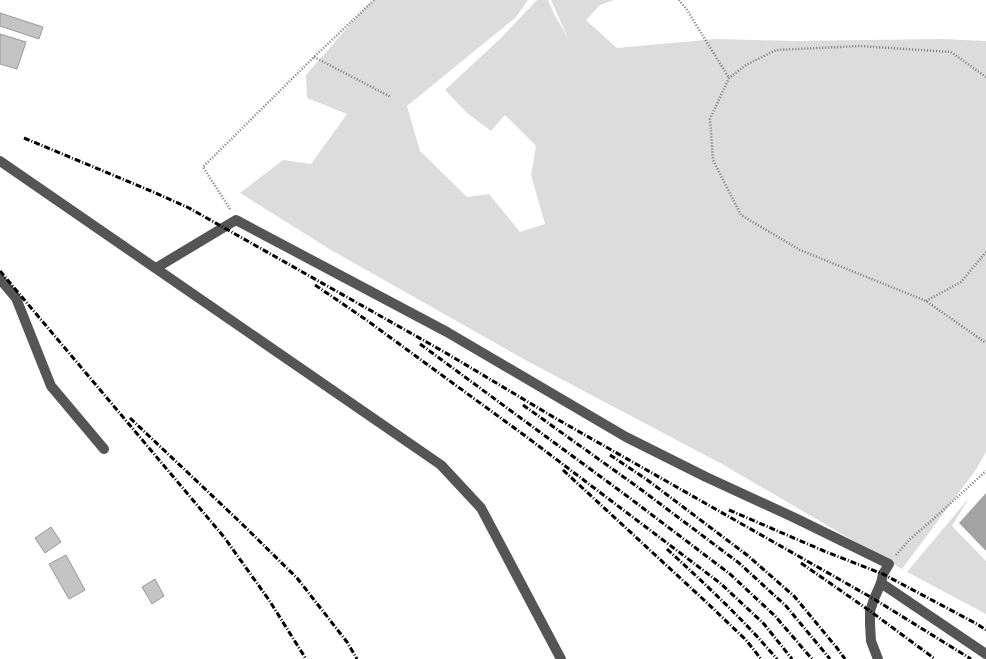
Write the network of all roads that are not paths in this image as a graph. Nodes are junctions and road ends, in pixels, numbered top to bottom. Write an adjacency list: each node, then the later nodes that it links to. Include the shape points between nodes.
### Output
1 (0, 161): 2 (street)
2 (156, 268): 5 (street, via 236,220 447,332 626,437 889,564); 7 (street, via 440,465 481,508)
3 (0, 279): 4 (street, via 16,298 51,386)
4 (104, 449)
5 (882, 583): 6 (street); 8 (street, via 870,611 871,641)
6 (986, 654)
7 (560, 659)
8 (878, 659)

